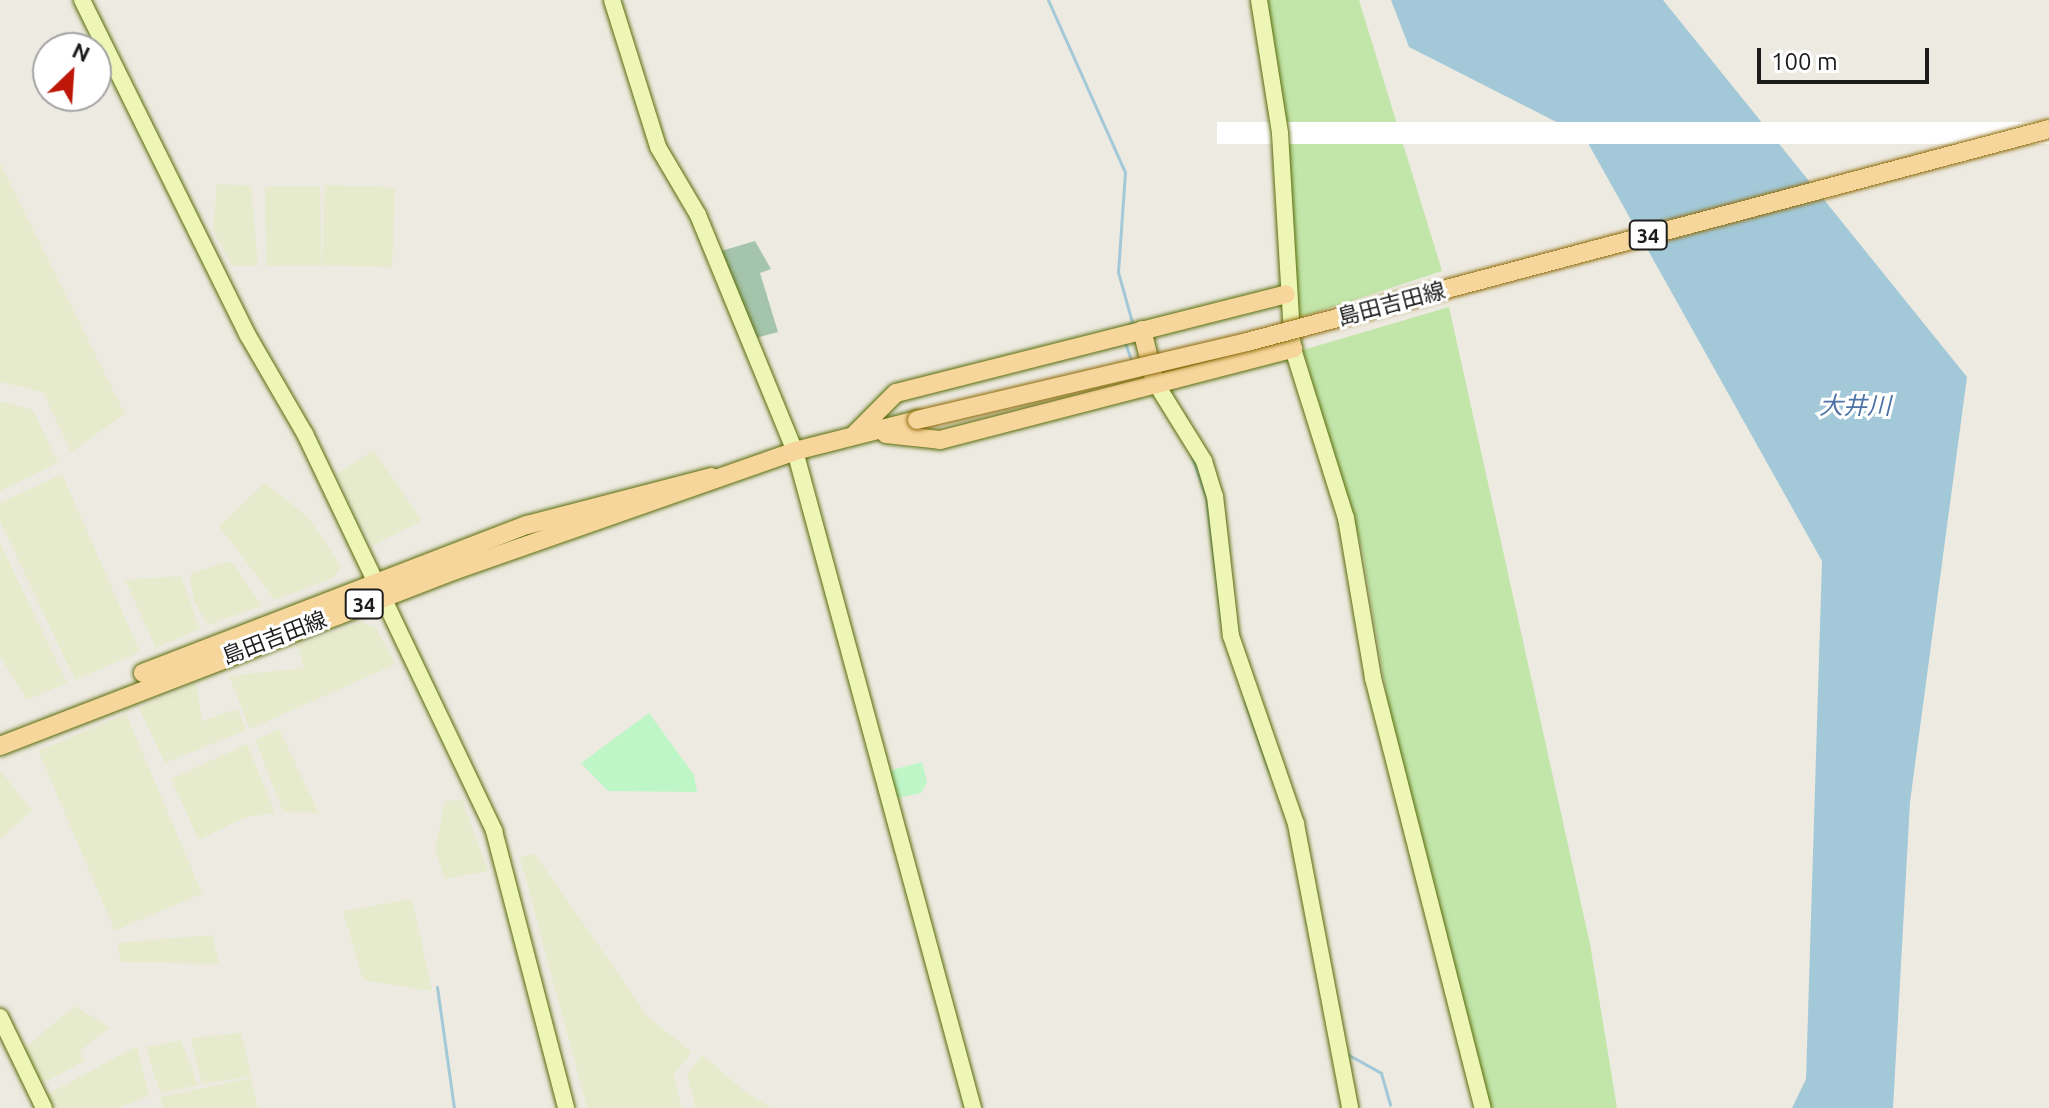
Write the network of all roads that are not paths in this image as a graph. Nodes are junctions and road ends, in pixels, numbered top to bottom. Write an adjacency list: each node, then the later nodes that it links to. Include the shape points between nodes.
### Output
1 (82, 0): 11 (street)
2 (612, 0): 10 (street, via 658,147 698,215)
3 (1259, 0): 5 (street, via 1280,133)
4 (2049, 129): 9 (main road, 島田吉田線 / 34, bridge, via 1247,342)
5 (1286, 294): 6 (main road); 7 (street)
6 (1129, 333): 8 (main road); 9 (main road, via 896,393)
7 (1293, 349): 8 (main road); 19 (street, via 1346,518 1382,717)
8 (1145, 384): 9 (main road, via 940,440); 18 (street, via 1204,461 1215,496 1231,636 1296,824)
9 (855, 434): 10 (main road, 島田吉田線 / 34)
10 (795, 451): 11 (main road, 島田吉田線 / 34, via 732,474 679,481 527,525); 17 (street)
11 (378, 589): 12 (main road, 島田吉田線 / 34); 13 (main road, 島田吉田線 / 34); 16 (street, via 511,875)
12 (0, 733)
13 (0, 746)
14 (0, 1017): 15 (street)
15 (44, 1108)
16 (566, 1108)
17 (973, 1108)
18 (1350, 1108)
19 (1483, 1108)

